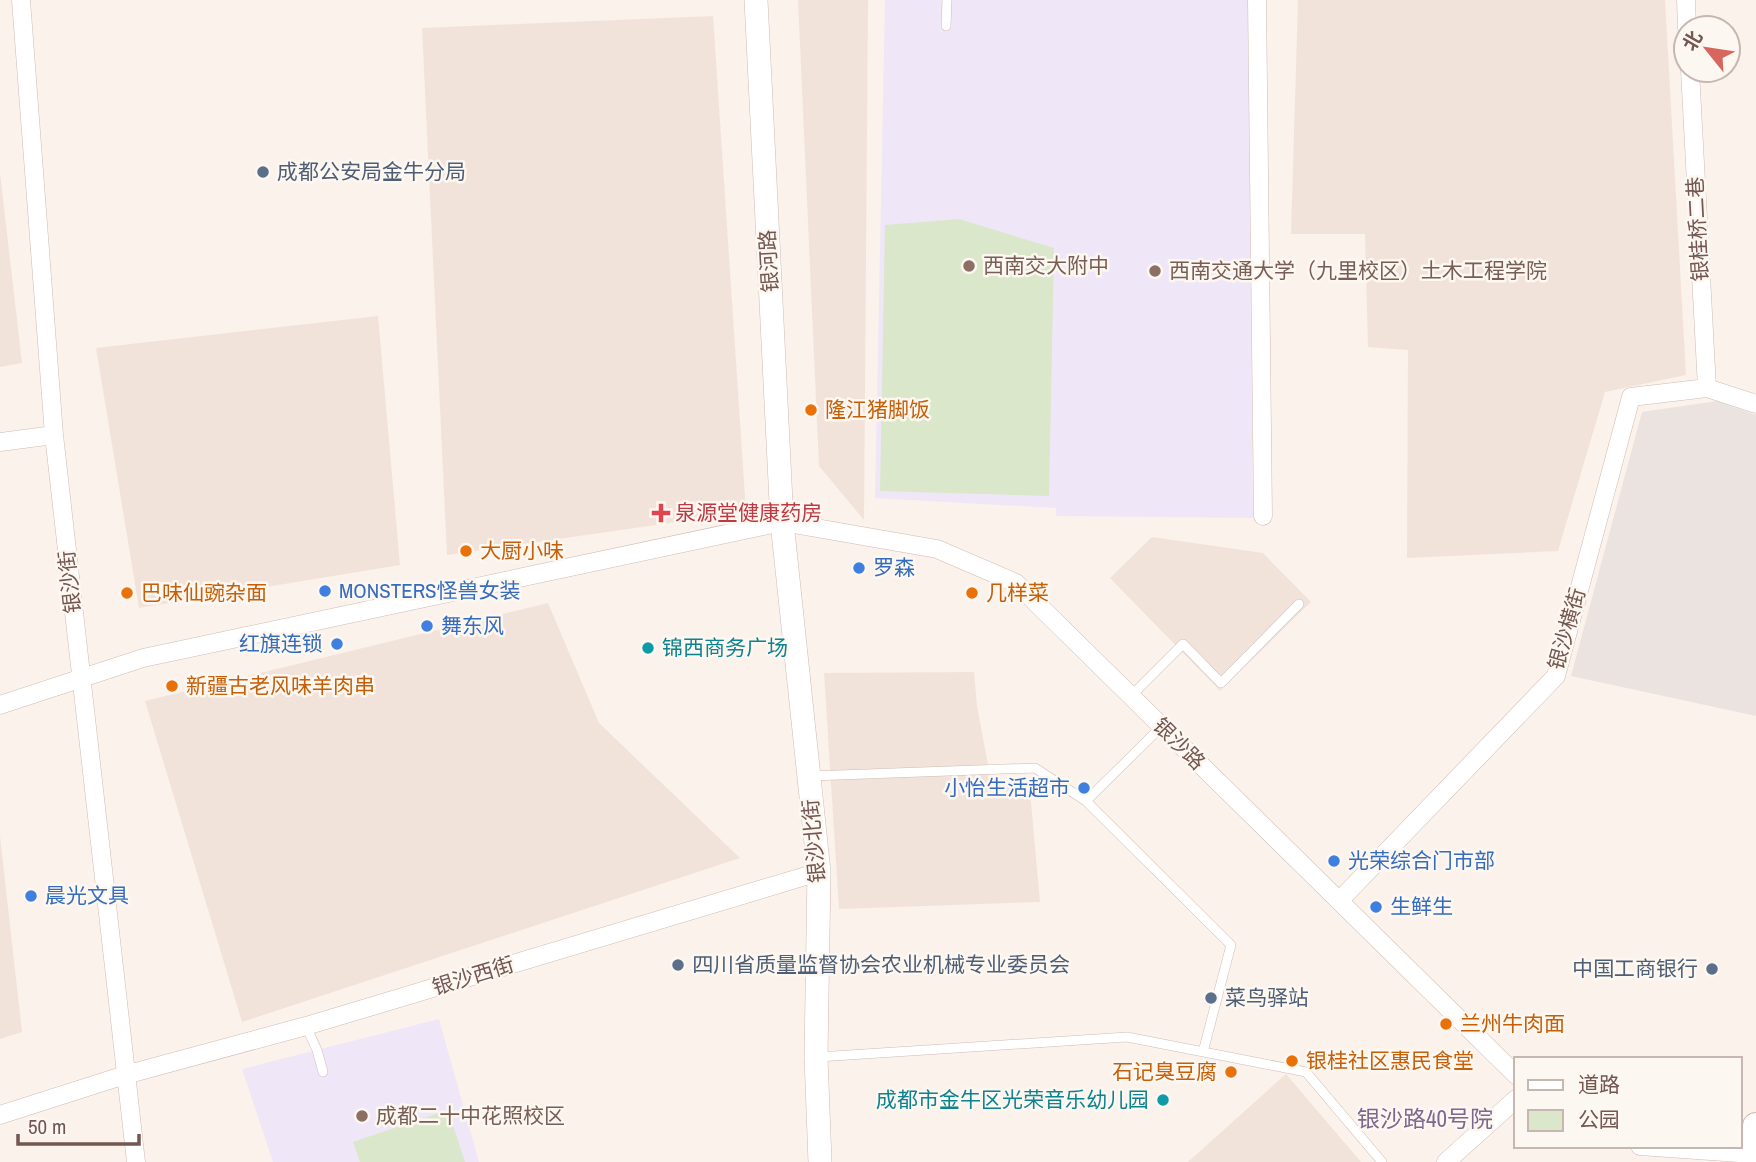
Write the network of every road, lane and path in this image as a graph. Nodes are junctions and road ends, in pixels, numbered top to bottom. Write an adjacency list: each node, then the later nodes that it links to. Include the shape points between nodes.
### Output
1 (21, 0): 9 (street, 银沙街)
2 (756, 0): 12 (street, 银河路)
3 (947, 0): 5 (lane)
4 (1257, 0): 11 (street)
5 (946, 26)
6 (1690, 84): 7 (street, 银桂桥二巷)
7 (1707, 388): 8 (street); 21 (street, 银沙横街, via 1631,397 1556,676)
8 (1756, 404)
9 (54, 435): 10 (street); 14 (street, 银沙街)
10 (0, 442)
11 (1263, 516)
12 (782, 522): 14 (street, via 143,658); 15 (street, 银沙路, via 937,549 1016,583); 18 (street, 银沙北街)
13 (1299, 604): 15 (lane, via 1221,683 1183,644)
14 (80, 677): 16 (street); 27 (street, 银沙街)
15 (1131, 696): 17 (street, 银沙路)
16 (0, 705)
17 (1161, 727): 19 (lane); 21 (street, 银沙路)
18 (809, 776): 19 (lane, via 1035,768); 20 (street, 银沙北街)
19 (1086, 801): 23 (lane, via 1231,945)
20 (819, 872): 22 (street, 银沙西街); 24 (street, 银沙北街)
21 (1339, 901): 26 (street, 银沙路)
22 (306, 1027): 25 (lane); 27 (street, 银沙西街)
23 (1203, 1052): 24 (lane, via 1127,1037); 35 (lane, via 1306,1072)
24 (816, 1057): 34 (street, 银沙北街)
25 (323, 1072)
26 (1514, 1073)
27 (125, 1075): 29 (street, 银沙西街); 33 (street, 银沙街)
28 (1514, 1102): 36 (street)
29 (0, 1115)
30 (1756, 1126): 32 (main road)
31 (1659, 1148): 32 (street)
32 (1753, 1158)
33 (136, 1162)
34 (820, 1162)
35 (1382, 1162)
36 (1446, 1162)

